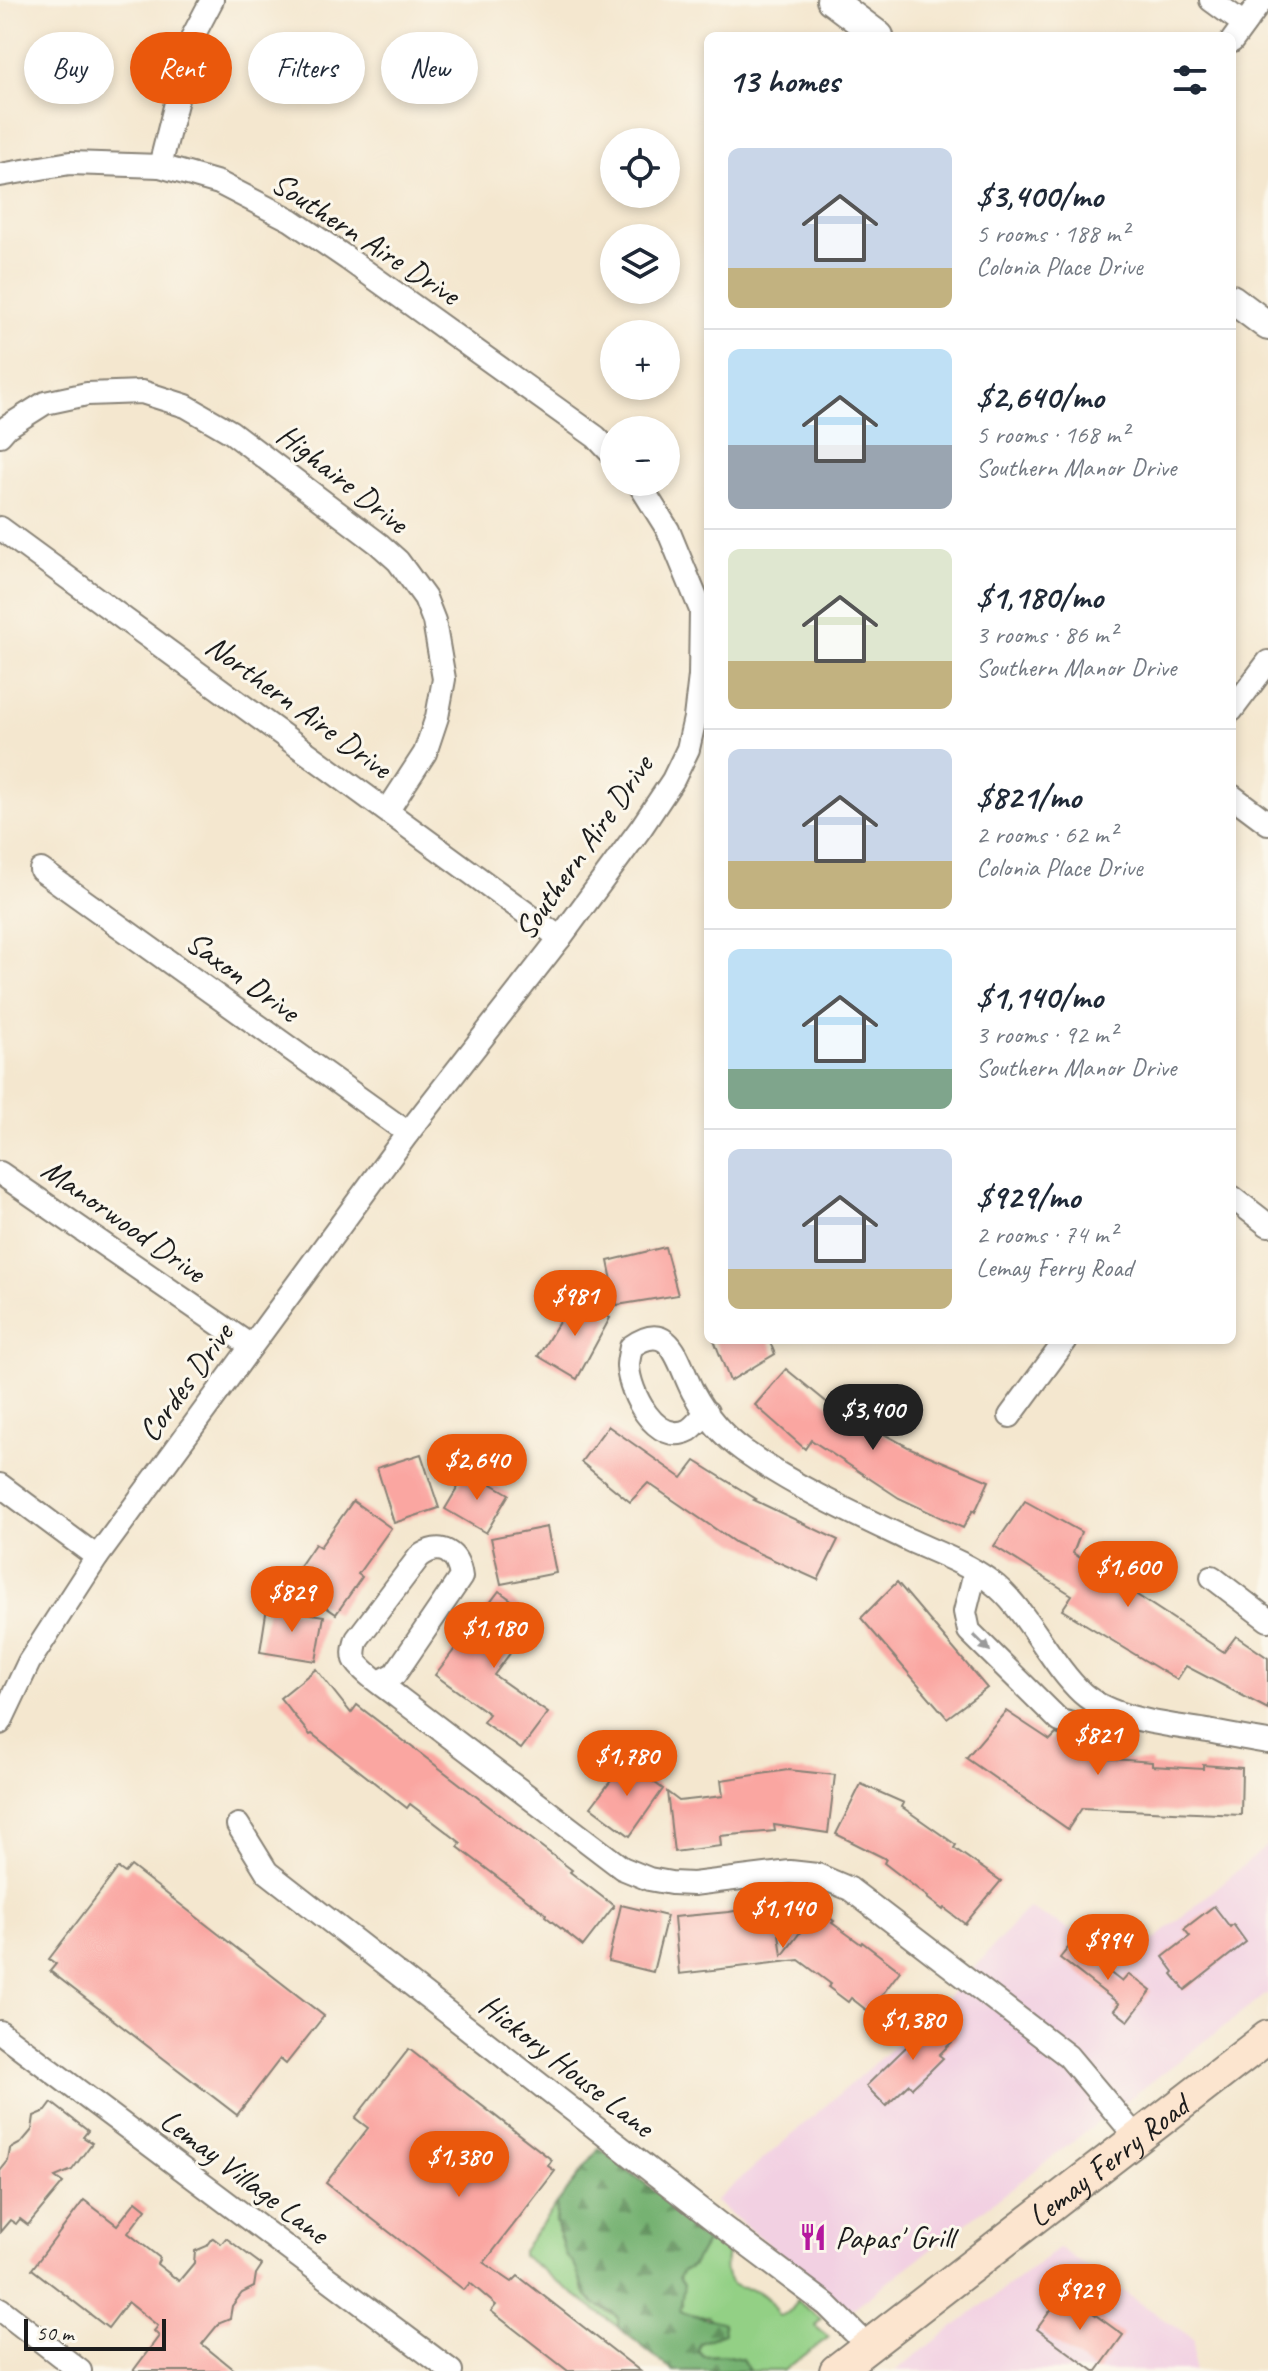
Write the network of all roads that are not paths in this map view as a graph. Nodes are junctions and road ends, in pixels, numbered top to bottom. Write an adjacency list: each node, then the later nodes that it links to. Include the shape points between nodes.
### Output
1 (212, 0): 7 (street, via 193,36)
2 (831, 0): 5 (street)
3 (1211, 0): 6 (street)
4 (1262, 0): 6 (street)
5 (874, 32)
6 (1238, 33)
7 (160, 166): 8 (street, Southern Aire Drive, via 70,163); 12 (street, Southern Aire Drive, via 219,183 291,220)
8 (0, 175)
9 (1236, 302): 10 (street)
10 (1268, 326)
11 (0, 435): 19 (street, Highaire Drive, via 45,403 87,394 142,392 186,406 231,432 398,561 425,598 434,621 444,679 425,753)
12 (600, 443)
13 (647, 496): 15 (street, Southern Aire Drive)
14 (0, 528): 19 (street, Northern Aire Drive)
15 (704, 609): 22 (street, Southern Aire Drive, via 688,749 641,828)
16 (1268, 662): 17 (street)
17 (1236, 705)
18 (1236, 799): 20 (street)
19 (388, 810): 22 (street, Northern Aire Drive)
20 (1268, 823)
21 (41, 870): 24 (street, Saxon Drive)
22 (560, 938): 23 (street, Southern Aire Drive)
23 (442, 1091): 24 (street, Cordes Drive)
24 (408, 1133): 29 (street, Cordes Drive)
25 (0, 1173): 29 (street, Manorwood Drive)
26 (1236, 1200): 27 (street)
27 (1268, 1225)
28 (1063, 1344): 31 (street)
29 (251, 1346): 33 (street, Cordes Drive)
30 (707, 1412): 34 (street, via 736,1445 768,1469)
31 (1010, 1416)
32 (0, 1485): 33 (street)
33 (97, 1557): 39 (street, Cordes Drive, via 29,1662)
34 (975, 1572): 38 (street, via 1017,1609 1083,1694); 38 (street, one-way to 38, via 965,1612 969,1631 1060,1721 1082,1726)
35 (1212, 1577): 36 (street)
36 (1268, 1620)
37 (379, 1682): 37 (street, via 356,1661 357,1639 419,1557 429,1549 451,1554 460,1564 461,1577 395,1674); 44 (street, via 622,1868 649,1879 693,1884 790,1872 817,1875 850,1889 1068,2056)
38 (1106, 1709): 40 (street)
39 (0, 1723)
40 (1268, 1742)
41 (238, 1825): 46 (street, Hickory House Lane, via 267,1872 827,2305)
42 (0, 2032): 48 (street, Lemay Village Lane)
43 (1268, 2037): 44 (main road, Lemay Ferry Road)
44 (1137, 2138): 46 (main road, Lemay Ferry Road)
45 (0, 2309): 47 (street)
46 (847, 2363)
47 (80, 2371)
48 (451, 2371)

